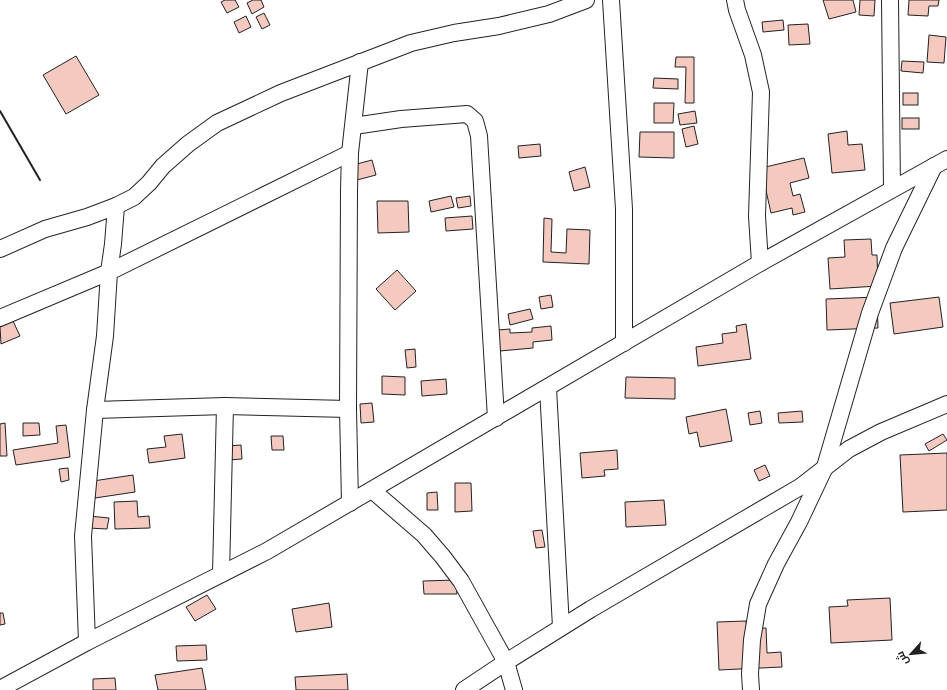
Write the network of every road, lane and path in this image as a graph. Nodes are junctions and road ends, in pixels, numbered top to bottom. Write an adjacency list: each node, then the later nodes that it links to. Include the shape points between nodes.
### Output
1 (586, 0): 5 (street)
2 (611, 0): 16 (street, via 624,209)
3 (735, 0): 13 (street, via 736,10 753,55 761,92 757,216)
4 (890, 0): 10 (street)
5 (546, 7): 6 (street, via 499,26 411,43)
6 (360, 62): 7 (street); 11 (street, via 281,93 217,123 163,166 150,183)
7 (354, 126): 8 (street); 22 (street, via 467,114 475,121 479,136)
8 (350, 152): 14 (street); 20 (street)
9 (941, 163): 10 (street); 23 (street, via 894,248 870,313)
10 (892, 189): 13 (street)
11 (116, 206): 12 (street, via 45,229); 14 (street)
12 (0, 249)
13 (760, 263): 16 (street)
14 (109, 272): 15 (street); 21 (street, via 105,336)
15 (0, 318)
16 (624, 343): 17 (street)
17 (548, 388): 22 (street); 27 (street)
18 (947, 404): 23 (street, via 881,432 849,449)
19 (225, 406): 20 (street); 21 (street); 26 (street)
20 (348, 409): 25 (street)
21 (95, 410): 28 (street, via 83,536)
22 (496, 418): 24 (street)
23 (825, 468): 27 (street, via 800,487); 33 (street, via 758,604 752,640)
24 (372, 490): 25 (street); 29 (street, via 424,534 443,557 461,581)
25 (350, 503): 26 (street, via 268,551)
26 (221, 574): 28 (street)
27 (561, 627): 29 (street)
28 (86, 642): 30 (street)
29 (506, 662): 31 (street); 32 (street)
30 (0, 689)
31 (464, 690)
32 (514, 690)
33 (751, 690)

